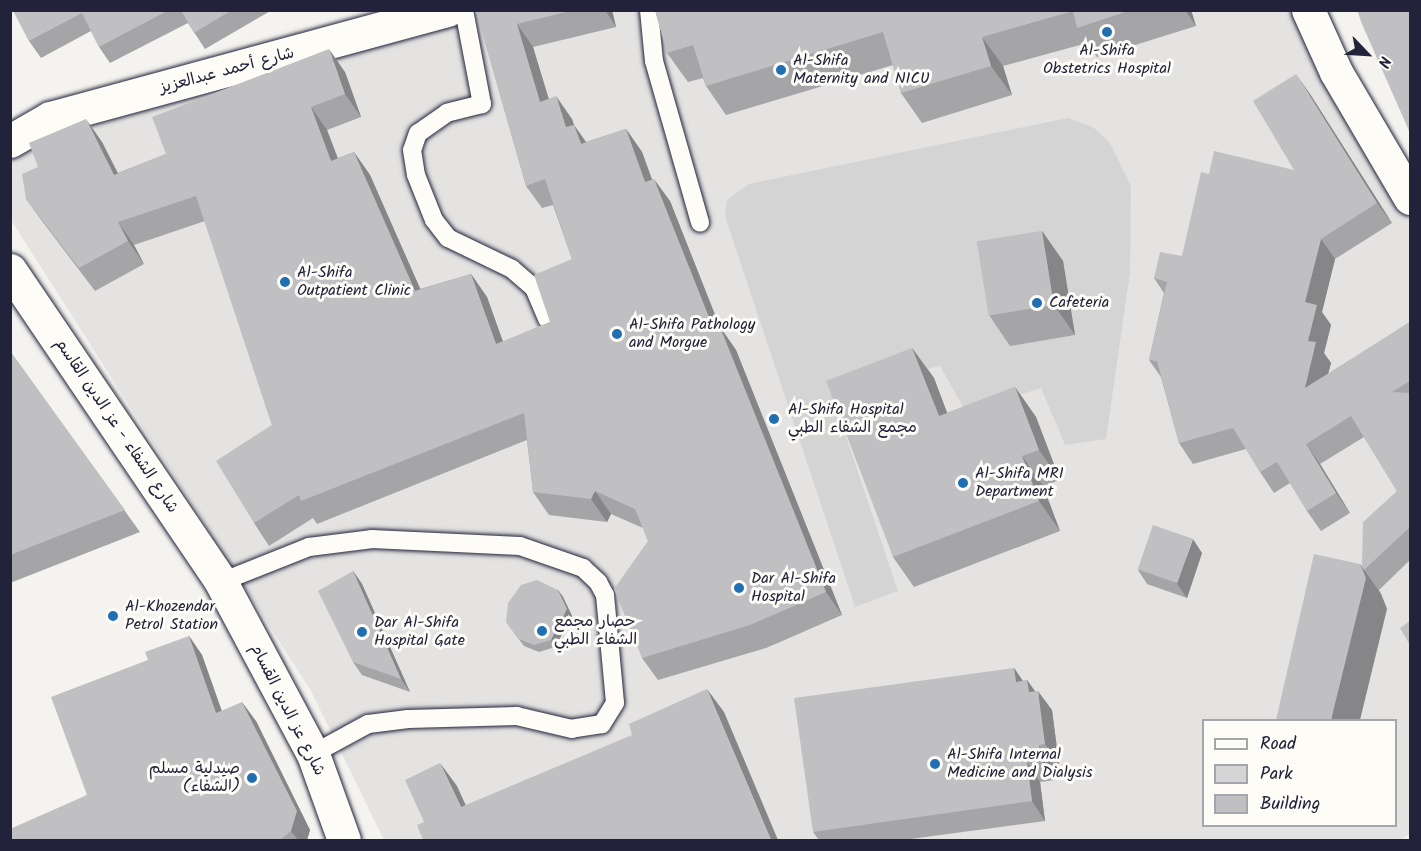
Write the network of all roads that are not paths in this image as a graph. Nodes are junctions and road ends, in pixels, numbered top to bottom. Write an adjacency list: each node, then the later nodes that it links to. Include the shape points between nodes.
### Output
1 (448, 10): 5 (street, شارع أحمد عبدالعزيز)
2 (464, 10): 10 (lane, via 482,104 447,113 423,127 412,150 416,175 434,220 448,238 512,269 534,288)
3 (649, 10): 8 (lane, via 654,61)
4 (1308, 10): 7 (street, via 1336,72)
5 (381, 20): 6 (street, شارع أحمد عبدالعزيز, via 50,118)
6 (10, 141)
7 (1410, 198)
8 (700, 223)
9 (10, 270): 11 (street, شارع الشفاء - عز الدين القاسم)
10 (547, 319)
11 (221, 582): 12 (street, شارع عز الدين القسام); 12 (lane, via 309,547 372,539 520,546 584,568 605,595 615,703 602,724 572,729 517,716 412,718 368,724)
12 (313, 754): 13 (street, شارع عز الدين القسام)
13 (344, 840)

